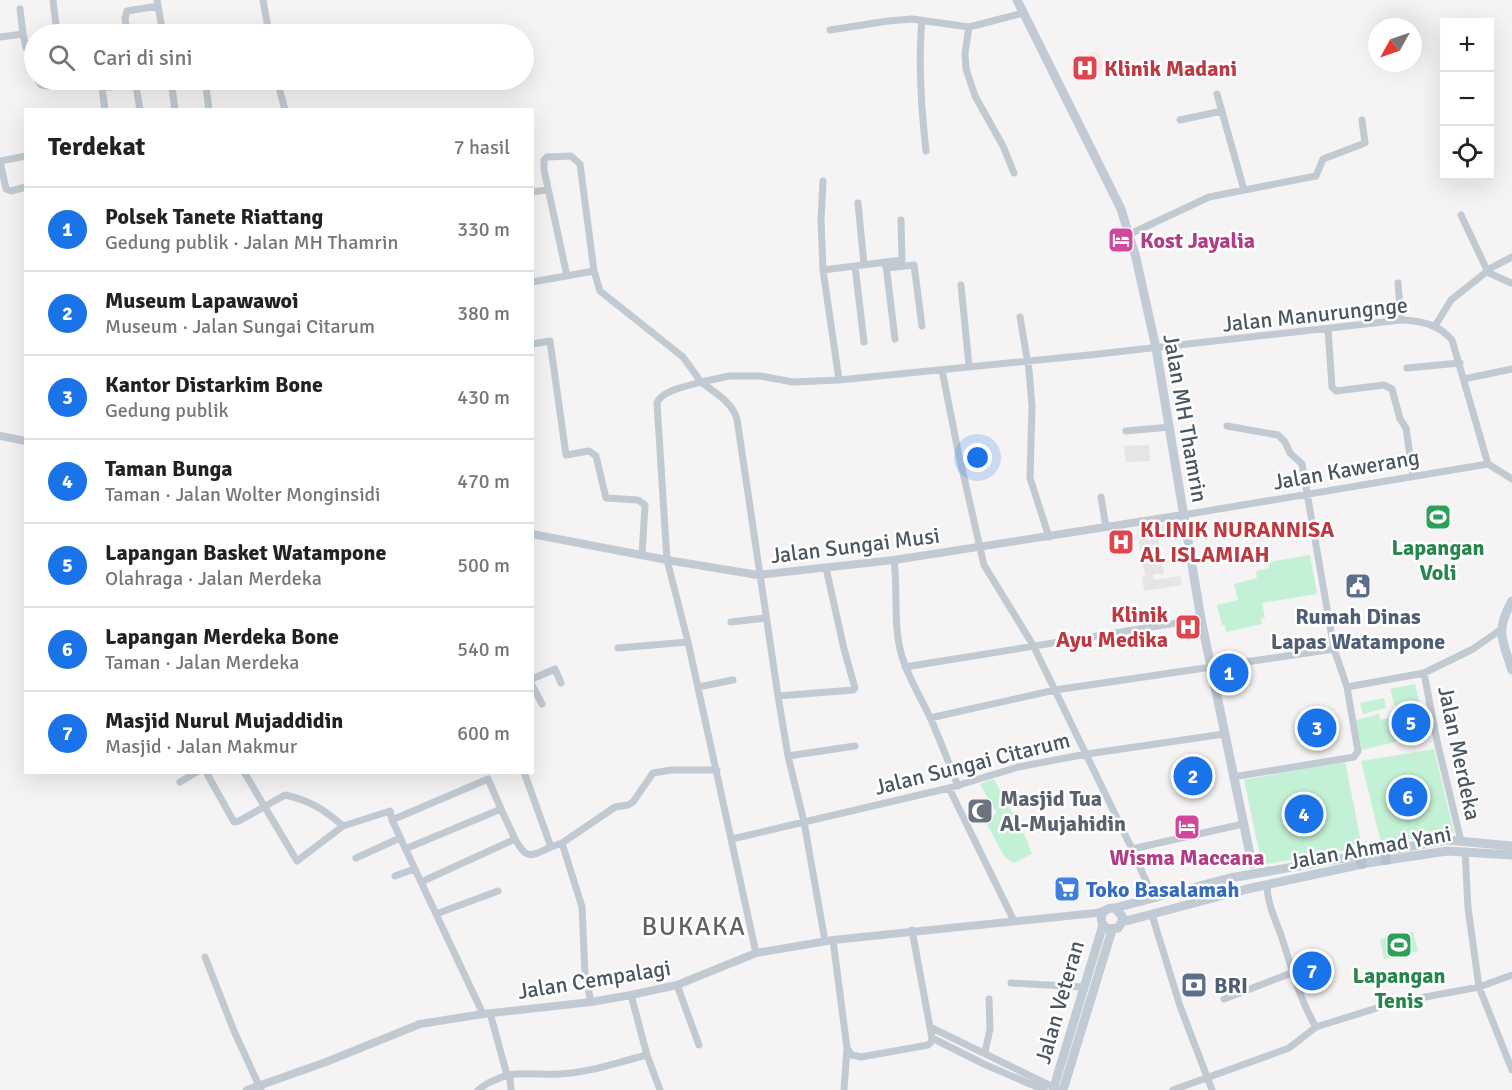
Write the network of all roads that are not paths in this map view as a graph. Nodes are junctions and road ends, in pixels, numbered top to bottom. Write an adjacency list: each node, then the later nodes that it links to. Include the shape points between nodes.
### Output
1 (53, 0): 8 (street)
2 (263, 0): 11 (street)
3 (1017, 0): 6 (main road, Jalan MH Thamrin)
4 (157, 3): 9 (street, via 127,11); 10 (street)
5 (20, 9): 14 (street)
6 (1023, 13): 12 (street); 42 (main road, Jalan MH Thamrin)
7 (922, 20): 12 (street); 13 (street); 31 (street, via 919,57)
8 (56, 24)
9 (126, 24)
10 (161, 24)
11 (267, 24)
12 (969, 27): 33 (street, via 966,69 975,96)
13 (830, 30)
14 (23, 34): 15 (street); 16 (street)
15 (0, 37)
16 (24, 39)
17 (102, 90): 23 (street)
18 (137, 90): 24 (street)
19 (173, 90): 25 (street)
20 (206, 90): 26 (street)
21 (280, 90): 27 (street)
22 (1217, 94): 28 (street)
23 (105, 108)
24 (140, 108)
25 (176, 108)
26 (209, 108)
27 (284, 108)
28 (1222, 111): 29 (street); 37 (street)
29 (1180, 120)
30 (1362, 120): 37 (street, via 1365,143 1323,159 1316,176)
31 (926, 151)
32 (24, 156): 35 (street, via 0,161 6,189)
33 (1014, 173)
34 (823, 181): 47 (street)
35 (24, 188)
36 (547, 190): 38 (street); 48 (street, via 545,158 575,158 580,164); 50 (street)
37 (1244, 190): 42 (street, via 1203,199)
38 (534, 192)
39 (858, 203): 44 (street)
40 (1461, 215): 49 (street)
41 (901, 220): 45 (street, via 903,258)
42 (1130, 234): 63 (main road, Jalan MH Thamrin)
43 (1512, 257): 49 (street)
44 (864, 264): 45 (street); 46 (street)
45 (886, 265): 57 (street, via 914,265); 60 (street)
46 (855, 266): 47 (street); 61 (street)
47 (823, 270): 71 (street)
48 (594, 271): 50 (street); 72 (street, via 600,291 683,357)
49 (1487, 271): 53 (street); 58 (street, via 1451,300)
50 (567, 276): 51 (street)
51 (534, 280)
52 (1398, 283): 56 (street)
53 (1511, 283)
54 (961, 285): 66 (street)
55 (1020, 317): 64 (street)
56 (1401, 320): 58 (street, Jalan Manurungnge); 59 (street, Jalan Manurungnge)
57 (922, 326)
58 (1435, 326): 65 (street, Jalan Manurungnge, via 1452,340)
59 (1328, 329): 63 (street, Jalan Manurungnge); 79 (street, via 1332,388 1336,391 1384,385 1392,389 1406,428)
60 (895, 339)
61 (864, 342)
62 (534, 344): 88 (street, via 550,341 566,455 592,452 606,498 638,500 645,506)
63 (1156, 348): 64 (street, Jalan Manurungnge); 74 (main road, Jalan MH Thamrin)
64 (1027, 361): 66 (street, Jalan Manurungnge); 86 (street, via 1032,405 1030,478)
65 (1460, 363): 67 (street); 70 (street, Jalan Manurungnge)
66 (969, 366): 69 (street, Jalan Manurungnge)
67 (1407, 368)
68 (1512, 369): 70 (street)
69 (942, 370): 71 (street, Jalan Manurungnge); 87 (street)
70 (1464, 379): 78 (street, Jalan Manurungnge)
71 (839, 380): 72 (street, Jalan Manurungnge, via 793,382 729,376)
72 (701, 382): 89 (street, Jalan Manurungnge, via 666,394 657,403); 92 (street, via 735,412)
73 (1227, 426): 81 (street, via 1278,435 1302,464)
74 (1170, 427): 75 (street); 83 (main road, Jalan MH Thamrin)
75 (1126, 431)
76 (0, 436): 77 (street)
77 (24, 441)
78 (1488, 464): 79 (street, Jalan Kawerang); 80 (street)
79 (1413, 476): 81 (street, Jalan Kawerang)
80 (1512, 479)
81 (1307, 493): 83 (street, Jalan Kawerang); 101 (street)
82 (1101, 497): 84 (street)
83 (1183, 515): 84 (street, Jalan Sungai Musi); 95 (main road, Jalan MH Thamrin)
84 (1106, 527): 86 (street, Jalan Sungai Musi)
85 (534, 534): 88 (street, Jalan Sungai Musi)
86 (1049, 537): 87 (street, Jalan Sungai Musi)
87 (979, 548): 90 (street, Jalan Sungai Musi); 99 (street, via 984,565)
88 (642, 555): 89 (street, Jalan Sungai Musi)
89 (667, 560): 92 (street, Jalan Sungai Musi); 98 (street)
90 (894, 561): 91 (street, Jalan Sungai Musi); 102 (street, via 897,627)
91 (826, 568): 92 (street, Jalan Sungai Musi); 113 (street, via 855,688)
92 (759, 575): 94 (street)
93 (1512, 601): 97 (main road)
94 (765, 618): 96 (street); 113 (street)
95 (1201, 619): 99 (street); 103 (main road, Jalan MH Thamrin)
96 (731, 622)
97 (1500, 630): 104 (main road); 105 (street, via 1473,649)
98 (688, 642): 100 (street); 109 (street)
99 (1033, 645): 102 (street); 112 (street)
100 (618, 648)
101 (1334, 649): 103 (street); 110 (street)
102 (905, 667): 115 (street)
103 (1211, 668): 112 (street); 116 (main road, Jalan MH Thamrin)
104 (1512, 670)
105 (1424, 673): 110 (street); 138 (street, Jalan Merdeka)
106 (534, 678): 108 (street, via 555,669)
107 (733, 680): 109 (street)
108 (561, 683)
109 (698, 687): 120 (street)
110 (1347, 687): 125 (street, via 1357,755)
111 (534, 689): 114 (street)
112 (1055, 690): 115 (street); 118 (street)
113 (777, 696): 119 (street)
114 (542, 704)
115 (930, 718): 127 (street)
116 (1224, 734): 118 (street, Jalan Sungai Citarum); 125 (main road, Jalan MH Thamrin)
117 (855, 746): 119 (street)
118 (1087, 754): 127 (street, Jalan Sungai Citarum, via 1018,767); 143 (street)
119 (788, 756): 132 (street)
120 (717, 770): 137 (street); 139 (street, via 653,773 633,802 615,807)
121 (194, 774): 126 (street)
122 (207, 774): 129 (street, via 234,822)
123 (245, 774): 129 (street)
124 (525, 774): 141 (street)
125 (1233, 777): 133 (main road, Jalan MH Thamrin)
126 (180, 782)
127 (958, 786): 128 (street, Jalan Sungai Citarum)
128 (949, 788): 132 (street, Jalan Sungai Citarum); 162 (street)
129 (264, 807): 134 (street, via 285,795 302,798 324,809); 134 (street, via 297,861)
130 (501, 808): 131 (street, via 488,779); 136 (street); 142 (street)
131 (392, 820): 134 (street, via 390,811); 135 (street)
132 (804, 822): 137 (street, Jalan Sungai Citarum); 165 (street)
133 (1243, 824): 143 (street); 149 (main road, Jalan MH Thamrin)
134 (343, 826)
135 (400, 838): 142 (street); 147 (street)
136 (514, 839): 141 (street, via 526,855); 154 (street)
137 (732, 839): 167 (street)
138 (1461, 841): 140 (main road, Jalan Ahmad Yani); 145 (main road, Jalan Ahmad Yani, via 1447,840)
139 (562, 843): 141 (street); 178 (street, via 582,908 585,974)
140 (1512, 846)
141 (551, 847)
142 (405, 849): 150 (street)
143 (1132, 849): 158 (street)
144 (1465, 851): 145 (main road, Jalan Ahmad Yani); 146 (main road, Jalan Ahmad Yani); 174 (street)
145 (1385, 855): 148 (main road, Jalan Ahmad Yani)
146 (1512, 855)
147 (356, 858)
148 (1361, 860): 151 (main road, Jalan Ahmad Yani); 156 (main road, Jalan Ahmad Yani)
149 (1252, 864): 151 (main road); 153 (main road)
150 (414, 869): 152 (street); 154 (street)
151 (1262, 872): 153 (main road, Jalan Ahmad Yani); 156 (main road)
152 (394, 876)
153 (1242, 876): 155 (main road); 158 (main road, Jalan Ahmad Yani)
154 (421, 882): 159 (street)
155 (1247, 889): 156 (main road, Jalan Ahmad Yani); 160 (main road, Jalan Ahmad Yani)
156 (1267, 889): 169 (street)
157 (498, 891): 159 (street)
158 (1153, 897): 161 (main road, Jalan Ahmad Yani)
159 (436, 914): 179 (street)
160 (1152, 915): 163 (main road, Jalan Ahmad Yani); 189 (street)
161 (1105, 917): 162 (street, Jalan Cempalagi); 163 (main road, via 1118,928); 163 (main road, via 1121,912); 166 (main road, Jalan Veteran)
162 (1014, 921): 164 (street, Jalan Cempalagi)
163 (1122, 922)
164 (912, 930): 165 (street, Jalan Cempalagi); 180 (street)
165 (829, 940): 167 (street, Jalan Cempalagi); 184 (street)
166 (1100, 948): 173 (main road, Jalan Veteran); 191 (main road, Jalan Veteran)
167 (756, 954): 172 (street, Jalan Cempalagi)
168 (205, 957): 190 (street)
169 (1294, 972): 177 (street); 181 (street)
170 (1512, 975): 174 (street)
171 (1011, 983): 173 (street)
172 (677, 985): 175 (street, Jalan Cempalagi); 183 (street)
173 (1084, 987): 191 (main road, Jalan Veteran)
174 (1479, 987): 181 (street, via 1394,1003); 187 (street)
175 (631, 994): 178 (street, Jalan Cempalagi); 186 (street)
176 (989, 999): 185 (street, via 990,1029)
177 (1224, 999)
178 (591, 1002): 179 (street, Jalan Cempalagi)
179 (486, 1013): 188 (street); 190 (street, Jalan Cempalagi, via 420,1024)
180 (930, 1027): 182 (street); 185 (street)
181 (1316, 1027): 189 (street, via 1289,1048)
182 (932, 1038): 184 (street, via 928,1045 861,1057 852,1055); 197 (street)
183 (699, 1045)
184 (847, 1048): 196 (street)
185 (985, 1052): 191 (street)
186 (647, 1055): 188 (street, via 569,1073); 195 (street)
187 (1512, 1070)
188 (507, 1075): 193 (street); 194 (street)
189 (1207, 1078): 198 (street); 199 (street)
190 (260, 1088): 192 (street, Jalan Cempalagi)
191 (1058, 1089)
192 (247, 1090)
193 (478, 1090)
194 (511, 1090)
195 (660, 1090)
196 (844, 1090)
197 (1044, 1090)
198 (1173, 1090)
199 (1212, 1090)

